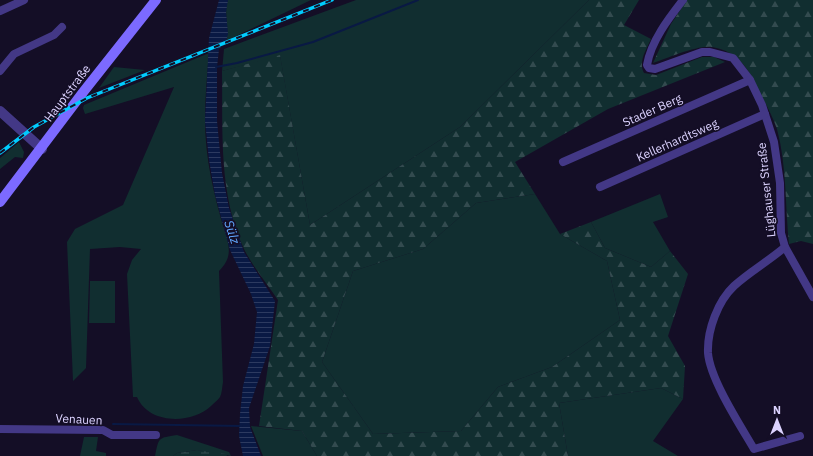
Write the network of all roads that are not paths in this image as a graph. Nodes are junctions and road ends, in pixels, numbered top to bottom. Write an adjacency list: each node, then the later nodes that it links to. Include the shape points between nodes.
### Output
1 (24, 0): 4 (street)
2 (156, 0): 10 (main road, Hauptstraße)
3 (683, 0): 7 (street, Lüghauser Straße, via 668,18 656,41 648,61 649,68 655,69 702,52 710,52 733,58)
4 (0, 11)
5 (62, 27): 6 (street, via 54,35 14,54)
6 (0, 71)
7 (750, 80): 9 (street, Lüghauser Straße); 11 (street, Stader Berg)
8 (0, 111): 10 (street)
9 (765, 114): 12 (street, Kellerhardtsweg); 14 (street, Lüghauser Straße, via 779,169 781,233)
10 (42, 149): 13 (main road, Hauptstraße)
11 (563, 162)
12 (600, 187)
13 (0, 202)
14 (785, 247): 15 (street, Lüghauser Straße); 18 (street, via 735,285 725,297 712,324 708,353 720,386 754,449)
15 (813, 297)
16 (0, 429): 17 (street, Venauen, via 103,430 112,435)
17 (156, 435)
18 (800, 436)

